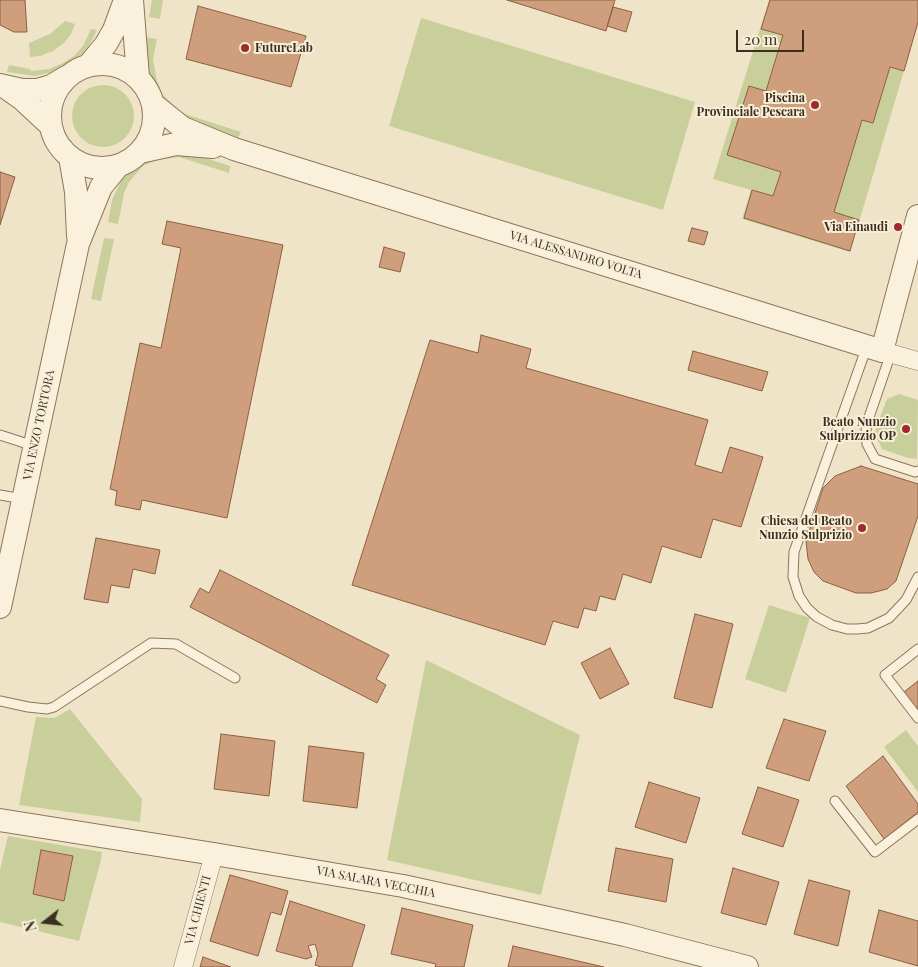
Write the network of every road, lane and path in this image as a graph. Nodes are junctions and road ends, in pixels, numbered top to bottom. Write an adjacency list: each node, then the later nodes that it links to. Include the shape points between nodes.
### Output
1 (125, 0): 3 (street, via 106,44)
2 (132, 0): 4 (street)
3 (78, 70): 4 (street, via 106,64 123,68); 5 (street, via 51,86 37,90); 7 (street, via 60,86 53,98)
4 (138, 77): 6 (street)
5 (1, 85): 7 (street)
6 (153, 104): 8 (street, VIA ALESSANDRO VOLTA, via 183,128); 9 (street, via 153,130)
7 (51, 126): 10 (street, via 55,138)
8 (234, 149): 9 (street, VIA ALESSANDRO VOLTA, via 176,144); 14 (street, VIA ALESSANDRO VOLTA)
9 (140, 152): 11 (street)
10 (70, 157): 11 (street, via 85,165 101,168); 13 (street, VIA ENZO TORTORA, via 76,192)
11 (118, 166): 13 (street, VIA ENZO TORTORA, via 101,187)
12 (918, 216): 14 (street)
13 (78, 244): 17 (street, VIA ENZO TORTORA)
14 (880, 350): 15 (street, VIA ALESSANDRO VOLTA); 18 (lane, via 866,426 867,444 875,459); 21 (lane, via 794,552 793,577 807,608 817,617 846,629 868,628 889,618 906,600)
15 (918, 361)
16 (0, 435): 17 (lane)
17 (34, 446): 20 (street, VIA ENZO TORTORA)
18 (918, 471)
19 (0, 495): 20 (lane)
20 (23, 499): 22 (street, VIA ENZO TORTORA)
21 (918, 577)
22 (0, 607)
23 (918, 649): 26 (lane, via 884,675)
24 (235, 678): 25 (lane, via 176,644 151,643 54,707 28,707)
25 (0, 701)
26 (918, 718)
27 (835, 801): 28 (lane, via 874,852)
28 (918, 819)
29 (0, 820): 30 (street, VIA SALARA VECCHIA)
30 (214, 854): 31 (street, VIA CHIENTI); 32 (street, VIA SALARA VECCHIA, via 403,886 625,935)
31 (183, 967)
32 (747, 967)

